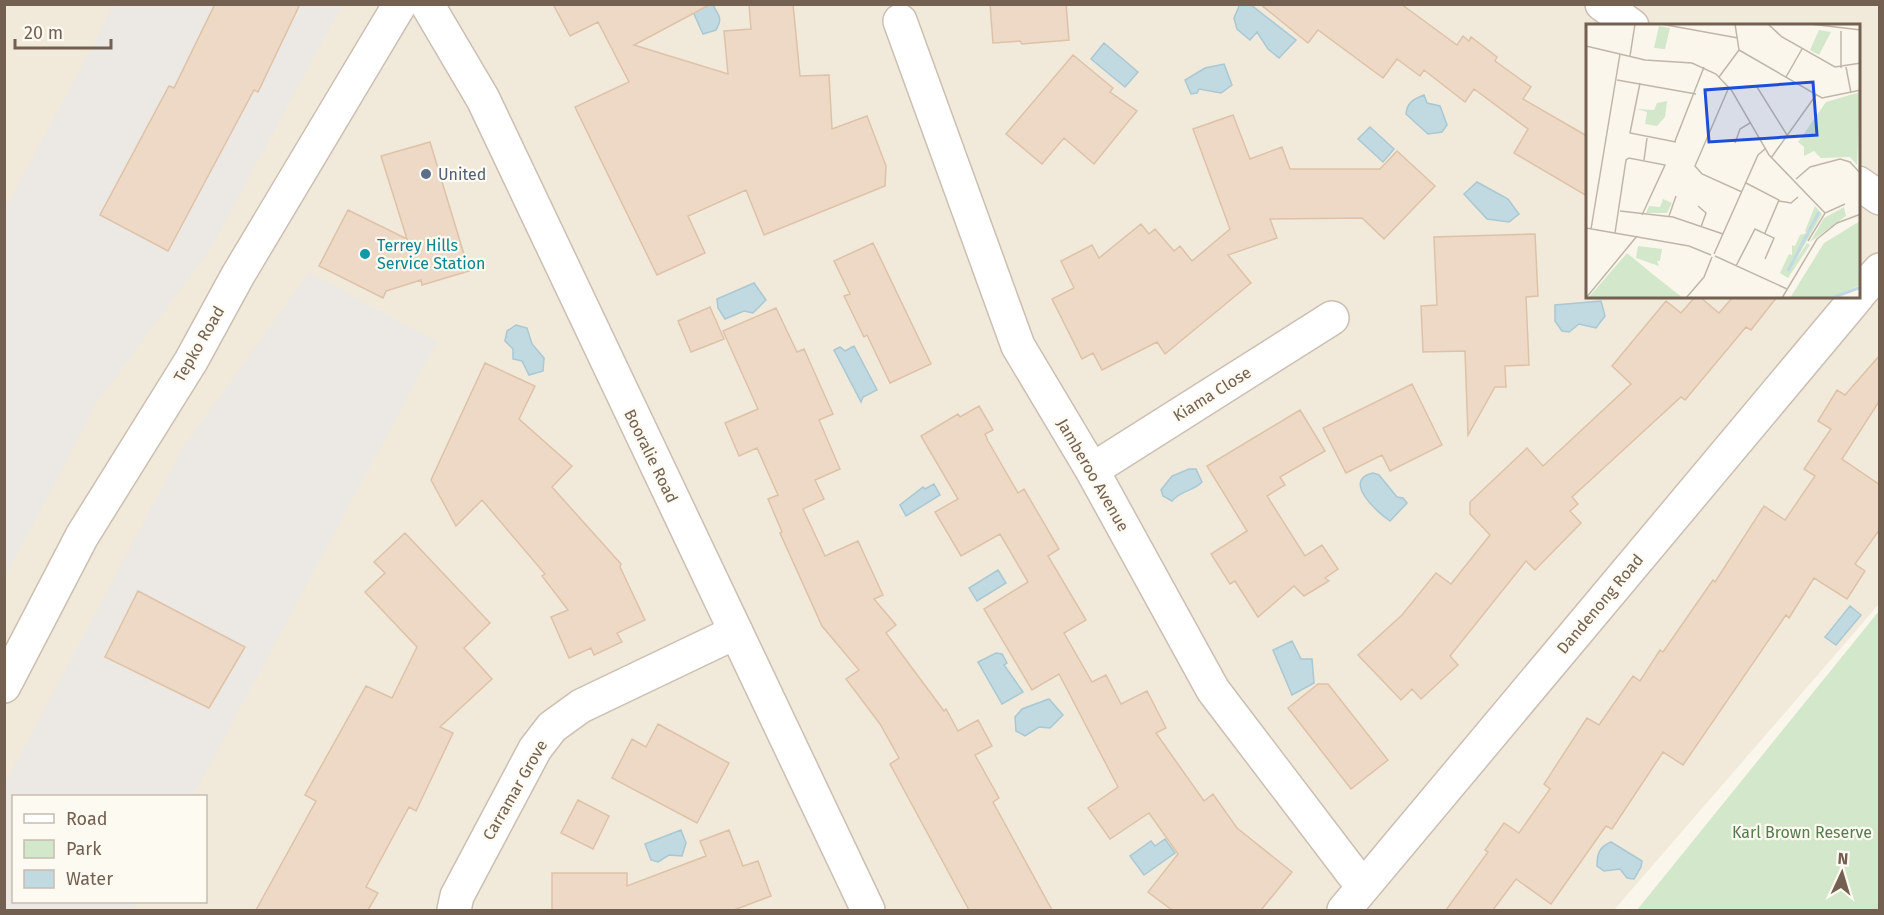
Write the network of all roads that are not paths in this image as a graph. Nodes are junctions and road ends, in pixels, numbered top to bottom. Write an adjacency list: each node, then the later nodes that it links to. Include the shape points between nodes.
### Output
1 (400, 4): 14 (street, Tepko Road, via 82,536)
2 (427, 4): 13 (street, Booralie Road, via 483,99)
3 (1602, 4): 5 (street)
4 (900, 21): 12 (street, Jamberoo Avenue, via 1018,346)
5 (1629, 24)
6 (1860, 184): 7 (street)
7 (1880, 198)
8 (1880, 270): 9 (street, Dandenong Road)
9 (1860, 294)
10 (1856, 298): 15 (street, Dandenong Road)
11 (1332, 318): 12 (street, Kiama Close)
12 (1092, 470): 15 (street, Jamberoo Avenue, via 1213,690)
13 (736, 632): 16 (street, Carramar Grove, via 581,706 552,727 535,749 457,896); 17 (street, Booralie Road)
14 (4, 686)
15 (1353, 899)
16 (454, 910)
17 (868, 910)

